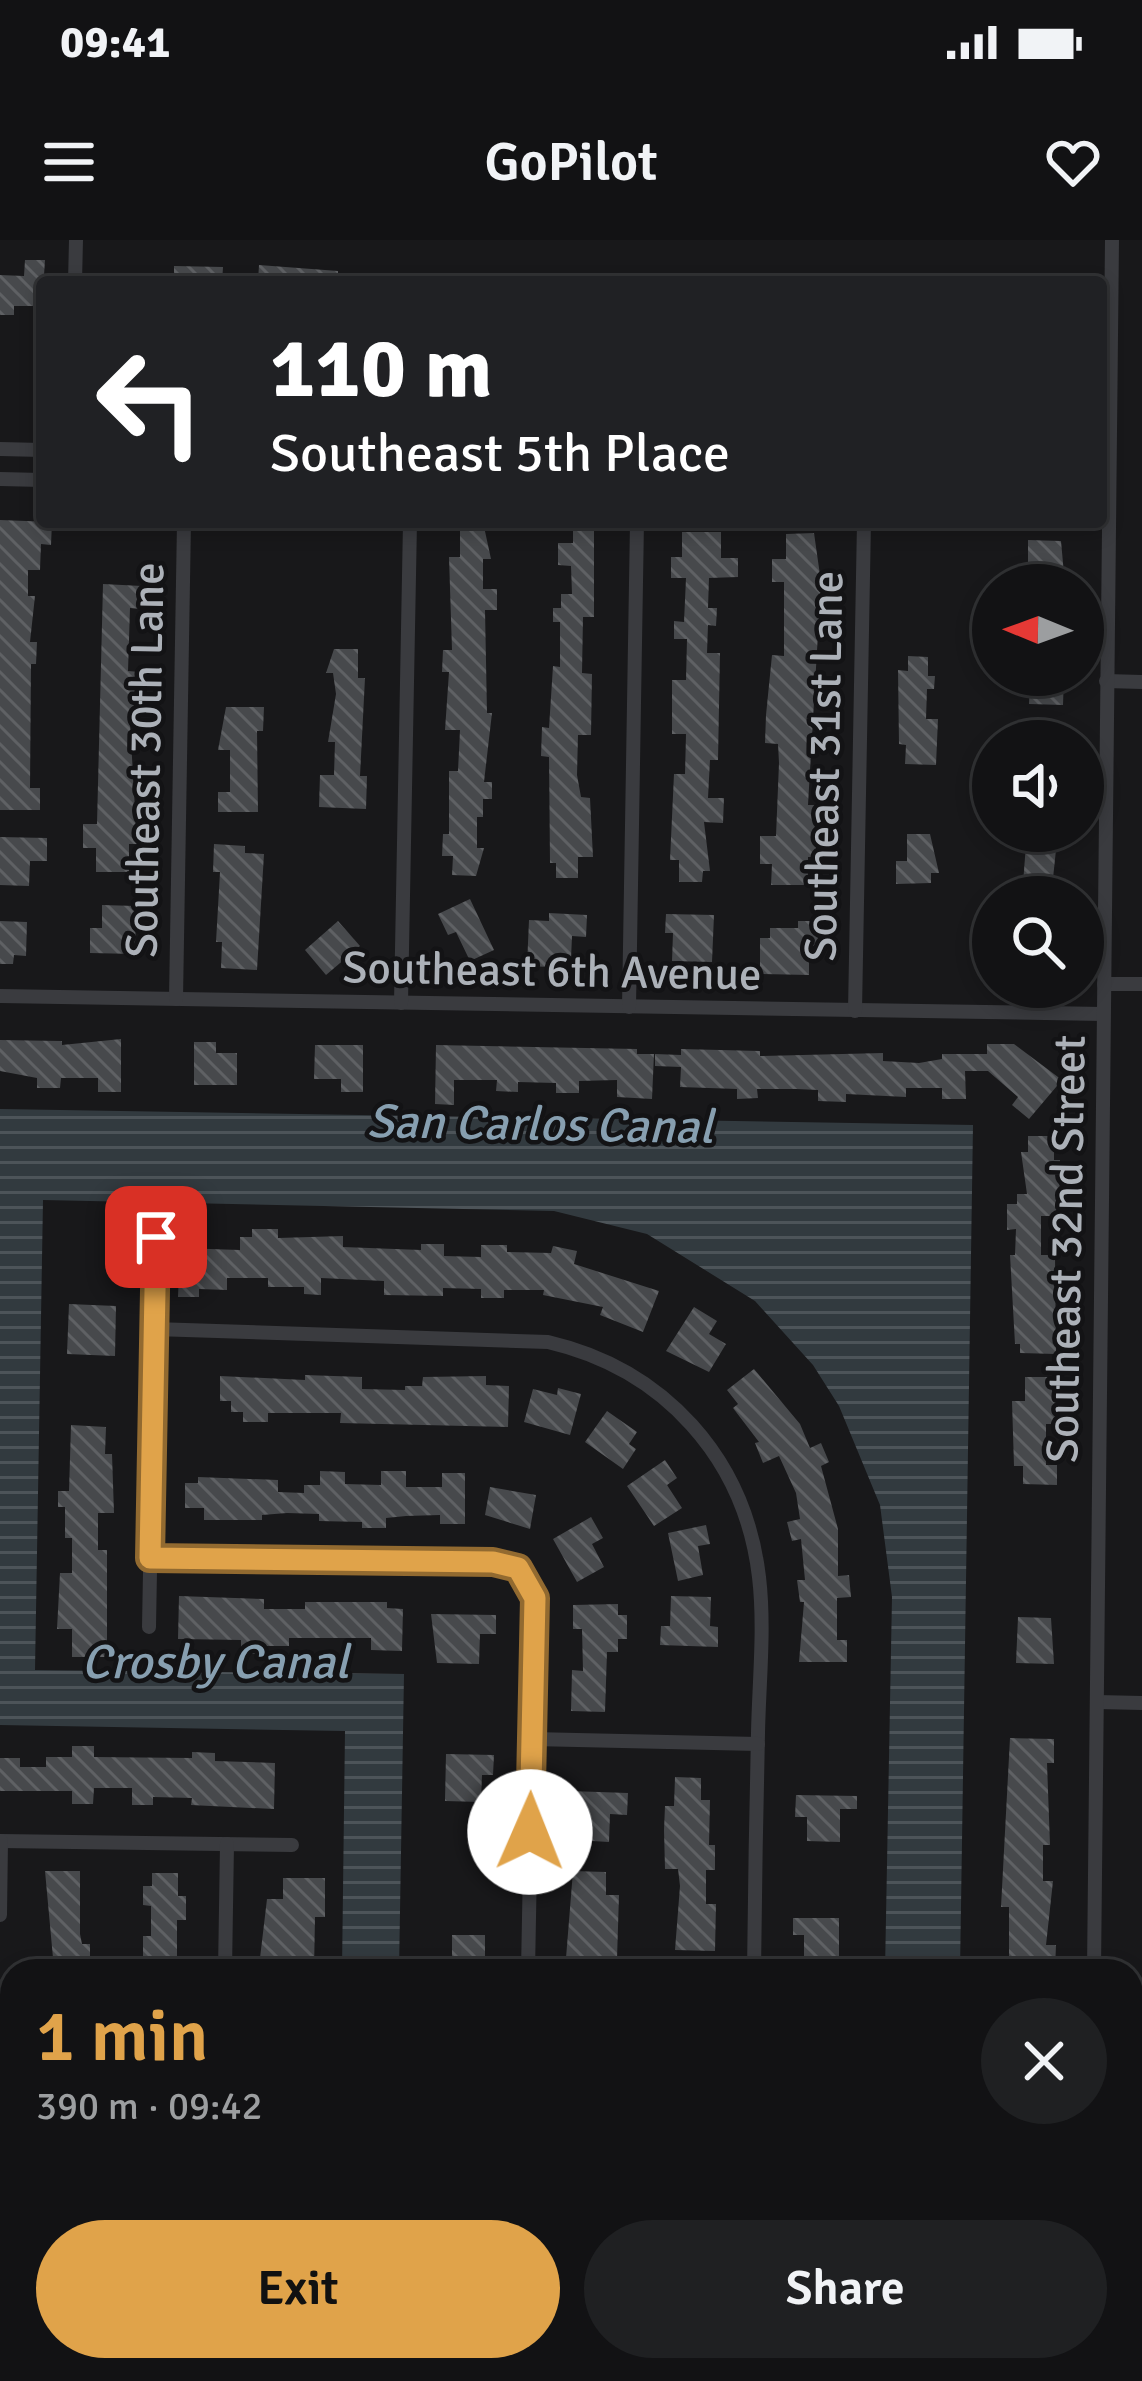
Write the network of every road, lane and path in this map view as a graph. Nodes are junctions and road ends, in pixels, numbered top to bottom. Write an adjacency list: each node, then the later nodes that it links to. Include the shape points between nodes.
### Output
1 (76, 240): 3 (street)
2 (1112, 240): 4 (street, Southeast 32nd Street)
3 (75, 276)
4 (1107, 404)
5 (0, 449): 6 (street)
6 (36, 450)
7 (0, 479): 8 (street)
8 (36, 480)
9 (184, 528): 19 (street, Southeast 30th Lane)
10 (410, 528): 20 (street)
11 (637, 528): 21 (street)
12 (864, 528): 23 (street, Southeast 31st Lane)
13 (1105, 528): 14 (street, Southeast 32nd Street)
14 (1106, 681): 15 (street); 16 (street, Southeast 32nd Street)
15 (1142, 682)
16 (1104, 984): 17 (street)
17 (1142, 984)
18 (0, 996): 19 (street, Southeast 6th Avenue)
19 (176, 999): 20 (street, Southeast 6th Avenue)
20 (401, 1003): 21 (street, Southeast 6th Avenue)
21 (629, 1007): 23 (street, Southeast 6th Avenue)
22 (1103, 1008): 24 (street, Southeast 32nd Street)
23 (855, 1011): 24 (street, Southeast 6th Avenue)
24 (1103, 1014): 29 (street, Southeast 32nd Street)
25 (156, 1237): 26 (street)
26 (154, 1329): 27 (street); 32 (street, via 529,1338 604,1360 675,1405 720,1459 755,1545)
27 (150, 1558): 28 (street); 31 (street, via 493,1562 525,1574 535,1598)
28 (148, 1627)
29 (1097, 1702): 30 (street); 40 (street, Southeast 32nd Street)
30 (1142, 1702)
31 (532, 1739): 32 (street); 38 (street)
32 (758, 1744): 39 (street)
33 (1, 1841): 34 (street); 36 (street)
34 (227, 1844): 35 (street); 37 (street)
35 (292, 1845)
36 (0, 1916)
37 (225, 1959)
38 (528, 1959)
39 (754, 1959)
40 (1094, 1959)

